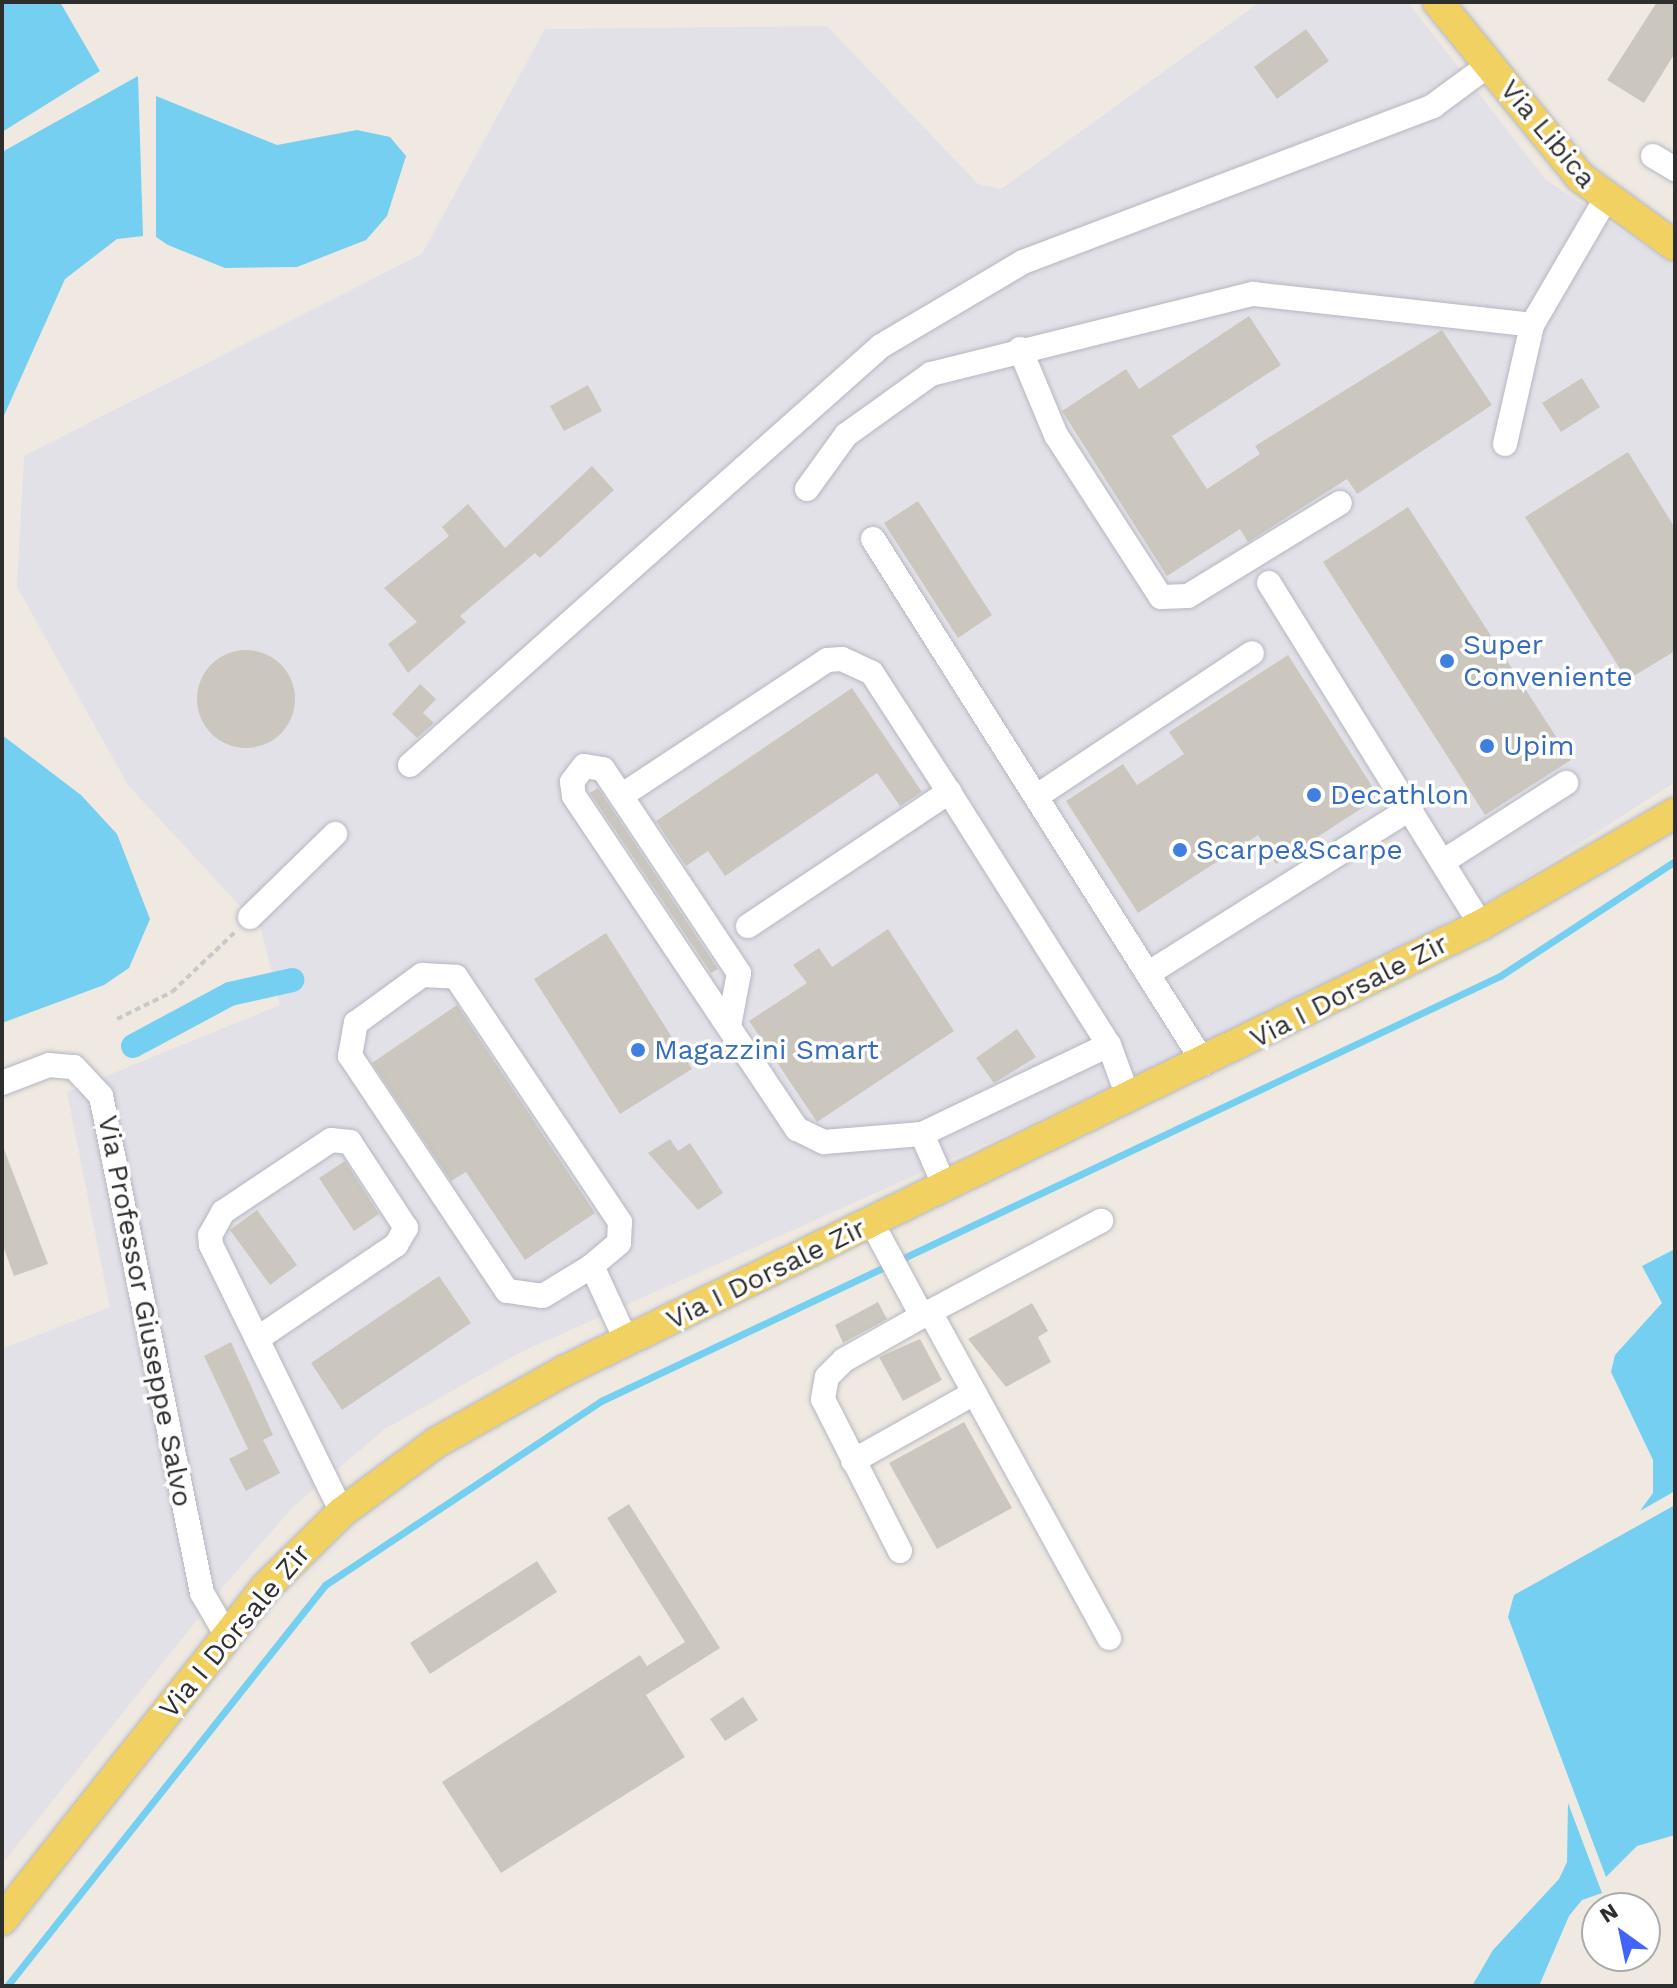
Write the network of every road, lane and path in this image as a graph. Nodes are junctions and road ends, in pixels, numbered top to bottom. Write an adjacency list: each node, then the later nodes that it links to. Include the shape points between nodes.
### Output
1 (1438, 2): 2 (main road, Via Libica)
2 (1490, 64): 5 (main road, Via Libica); 15 (street, via 1433,106 1023,262 881,346)
3 (1653, 156): 4 (street)
4 (1675, 169)
5 (1605, 200): 6 (main road, Via Libica); 7 (street)
6 (1675, 246)
7 (1532, 325): 8 (street, via 1253,294); 9 (street)
8 (1020, 349): 10 (street, via 959,364 901,390 846,435); 11 (street, via 1056,435 1161,597 1188,596)
9 (1505, 444)
10 (807, 489)
11 (1340, 503)
12 (873, 539): 19 (street)
13 (1269, 583): 20 (street)
14 (1252, 653): 19 (street)
15 (410, 765)
16 (1566, 783): 23 (street)
17 (949, 792): 18 (street, via 872,673 842,659 827,660); 26 (street); 30 (street)
18 (621, 796): 29 (street, via 739,973); 29 (street, via 594,763 572,782 574,796)
19 (1037, 796): 27 (street)
20 (1411, 808): 23 (street); 27 (street)
21 (1675, 813): 25 (main road, Via I Dorsale Zir)
22 (335, 834): 24 (street)
23 (1444, 861): 25 (street)
24 (250, 917): 28 (path, via 172,992)
25 (1481, 925): 31 (main road, Via I Dorsale Zir)
26 (748, 926)
27 (1149, 973): 31 (street)
28 (117, 1019)
29 (729, 1026): 34 (street, via 797,1129 824,1142)
30 (1109, 1045): 33 (street); 34 (street)
31 (1204, 1063): 33 (main road, Via I Dorsale Zir)
32 (2, 1083): 46 (street, Via Professor Giuseppe Salvo, via 49,1065 74,1067 101,1096 202,1593)
33 (1129, 1099): 35 (main road, Via I Dorsale Zir)
34 (922, 1134): 35 (street)
35 (945, 1187): 37 (main road, Via I Dorsale Zir)
36 (1101, 1221): 39 (street)
37 (872, 1223): 39 (street); 41 (main road, Via I Dorsale Zir)
38 (592, 1266): 38 (street, via 619,1243 620,1222 456,977 422,975 356,1023 350,1056 507,1291 543,1296); 41 (street)
39 (926, 1314): 42 (street); 43 (street, via 827,1377 823,1399)
40 (257, 1339): 40 (street, via 211,1245 215,1221 331,1140 350,1142 406,1228 396,1245); 44 (street)
41 (627, 1342): 44 (main road, Via I Dorsale Zir, via 437,1442)
42 (974, 1393): 43 (street); 47 (street)
43 (853, 1461): 45 (street)
44 (342, 1512): 46 (main road, Via I Dorsale Zir)
45 (900, 1551)
46 (226, 1634): 48 (main road, Via I Dorsale Zir)
47 (1109, 1638)
48 (2, 1920)

